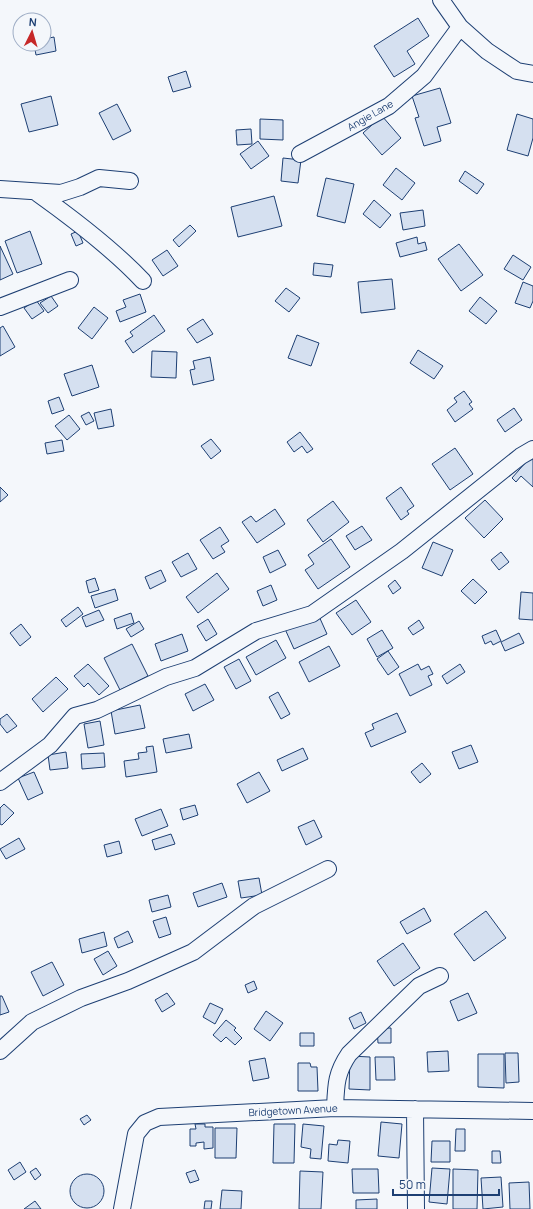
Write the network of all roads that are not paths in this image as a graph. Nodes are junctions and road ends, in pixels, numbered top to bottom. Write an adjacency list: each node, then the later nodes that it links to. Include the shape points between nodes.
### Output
1 (441, 0): 2 (street)
2 (460, 27): 3 (street, via 487,51 517,71); 4 (street, Angie Lane, via 424,76 389,106)
3 (533, 74)
4 (300, 154)
5 (130, 181): 7 (street, via 99,178 61,193)
6 (0, 189): 7 (street)
7 (37, 193): 9 (street)
8 (70, 280): 10 (street)
9 (143, 281)
10 (0, 307)
11 (533, 449): 12 (street, via 402,551 312,614 256,631 195,668 166,677 97,710 75,716 50,745)
12 (0, 782)
13 (328, 869): 15 (street, via 254,906 192,952 128,981 81,998 32,1022)
14 (440, 976): 16 (street, via 420,986 349,1054 341,1066 337,1079)
15 (0, 1051)
16 (335, 1108): 17 (street, Bridgetown Avenue); 19 (street, Bridgetown Avenue, via 159,1117 144,1123 136,1134)
17 (415, 1108): 18 (street, Bridgetown Avenue); 20 (street)
18 (533, 1111)
19 (122, 1209)
20 (416, 1209)

